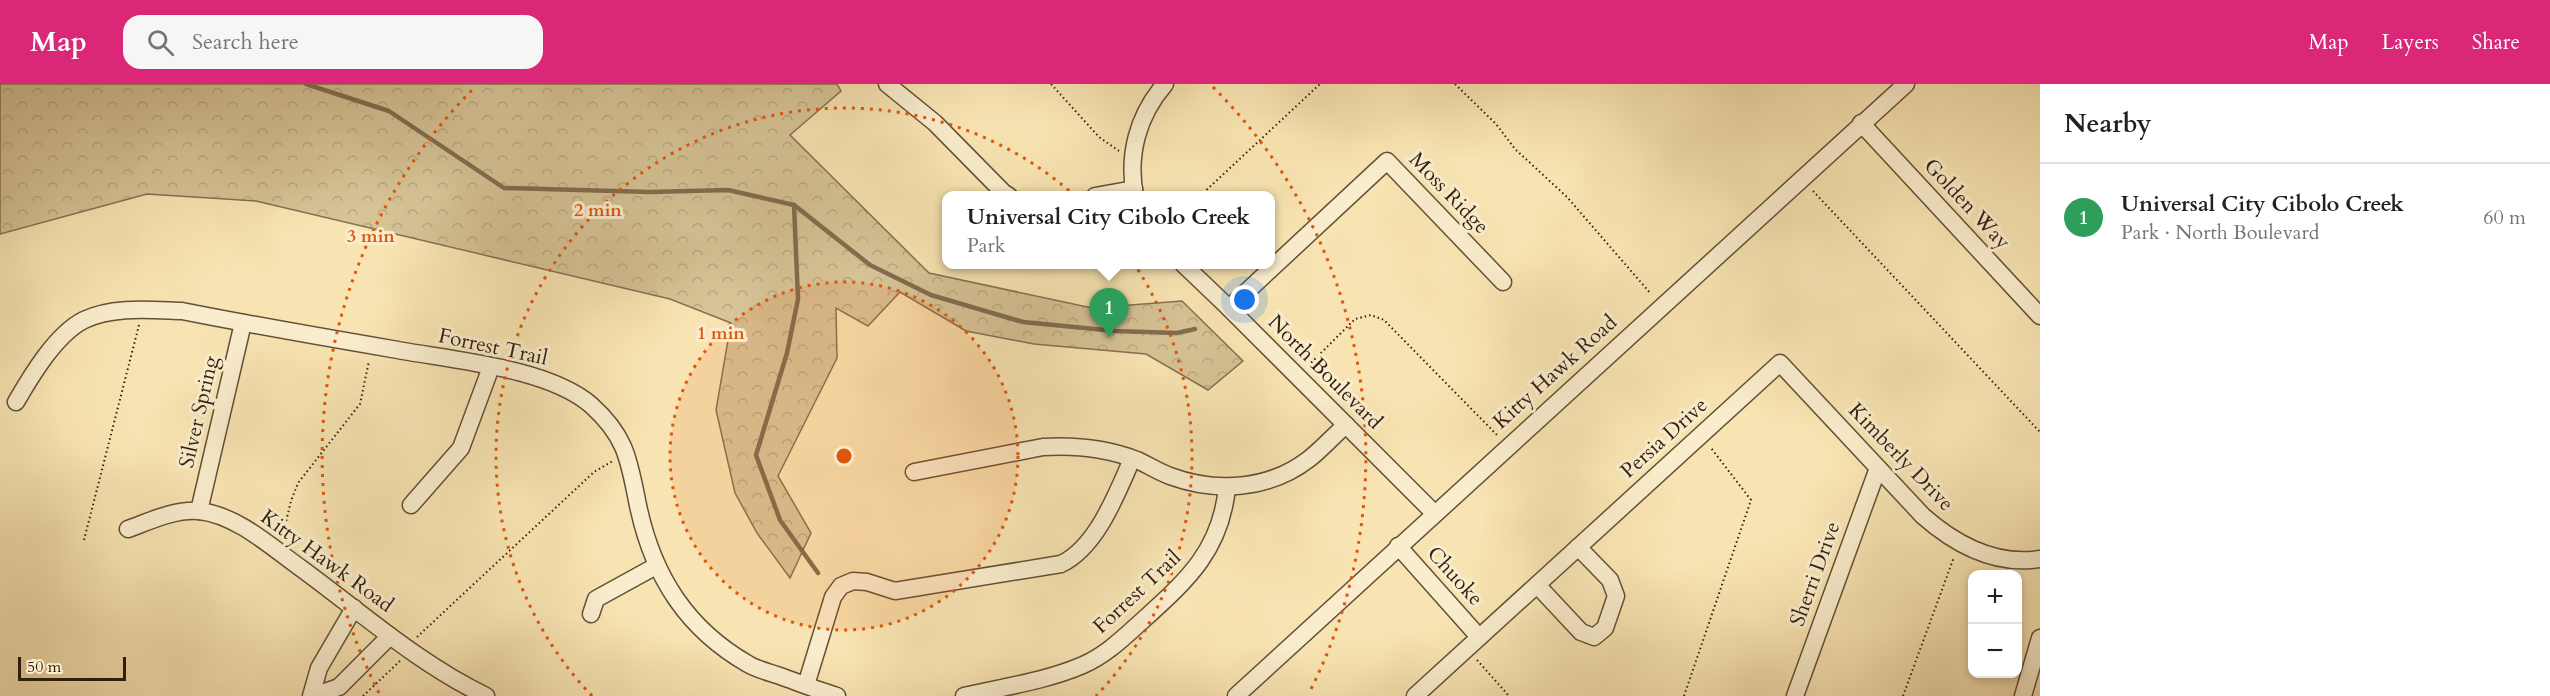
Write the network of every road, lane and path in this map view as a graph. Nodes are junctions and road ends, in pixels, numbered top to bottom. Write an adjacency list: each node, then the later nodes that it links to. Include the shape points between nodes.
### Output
1 (887, 84): 10 (street, via 934,123)
2 (1051, 84): 8 (path, via 1099,137 1114,149)
3 (1165, 84): 8 (street, via 1141,120)
4 (1320, 84): 12 (path)
5 (1455, 84): 17 (path, via 1515,149 1567,197)
6 (1906, 84): 7 (street, Kitty Hawk Road)
7 (1861, 123): 9 (street, Kitty Hawk Road); 20 (street, Golden Way)
8 (1133, 155): 11 (street)
9 (1800, 178): 17 (street, Kitty Hawk Road); 28 (path)
10 (1001, 191)
11 (1135, 191)
12 (1204, 191)
13 (1275, 265): 16 (street, Moss Ridge, via 1387,161)
14 (1188, 269): 18 (street, North Boulevard)
15 (1271, 269): 18 (street, Moss Ridge)
16 (1503, 282)
17 (1661, 306): 30 (street, Kitty Hawk Road)
18 (1229, 308): 25 (street, North Boulevard)
19 (143, 309): 21 (street, Forrest Trail, via 182,311); 26 (street, Forrest Trail, via 85,320 39,366); 40 (path)
20 (2040, 316)
21 (243, 323): 22 (street, Forrest Trail); 37 (street, Silver Spring)
22 (371, 346): 24 (street, Forrest Trail); 44 (path, via 360,404 298,483)
23 (1780, 363): 29 (street, Persia Drive); 33 (street, Kimberly Drive)
24 (491, 367): 31 (street, Forrest Trail, via 542,378 567,389 609,425); 36 (street, via 461,448)
25 (1297, 376): 27 (street, North Boulevard); 30 (path, via 1355,319 1371,315 1384,320)
26 (16, 402)
27 (1346, 425): 35 (street, via 1310,458 1286,473 1260,483); 38 (street, North Boulevard)
28 (2040, 432)
29 (1701, 436): 43 (street, Persia Drive); 64 (path, via 1751,500)
30 (1507, 446): 38 (street, Kitty Hawk Road)
31 (627, 456): 46 (street, Forrest Trail); 53 (path, via 594,472)
32 (1132, 459): 34 (street, via 1101,449 1043,447); 35 (street, via 1169,476); 54 (street, via 1104,520 1080,551 1061,564 895,591 853,580 841,586 833,597)
33 (1878, 468): 41 (street, Kimberly Drive, via 1923,516); 65 (street, Sherri Drive)
34 (914, 472)
35 (1227, 487): 55 (street, Forrest Trail, via 1218,531 1204,558 1184,583 1111,649 1071,670)
36 (411, 505)
37 (199, 511): 39 (street, Kitty Hawk Road, via 170,514); 44 (street, Kitty Hawk Road, via 216,514 250,531)
38 (1434, 513): 42 (street, Kitty Hawk Road)
39 (128, 529)
40 (84, 540)
41 (1959, 543): 45 (street, Kimberly Drive, via 1997,558); 66 (path)
42 (1398, 546): 52 (street, Chuoke); 61 (street, Kitty Hawk Road)
43 (1578, 547): 47 (street, Persia Drive); 47 (street, via 1610,580 1616,597 1605,628 1594,636 1581,632)
44 (277, 551): 48 (street, Kitty Hawk Road)
45 (2040, 559)
46 (656, 566): 49 (street, via 596,599); 54 (street, Forrest Trail, via 679,604 704,634 749,665)
47 (1536, 585): 52 (street, Persia Drive)
48 (354, 608): 50 (street, Kitty Hawk Road); 56 (street, via 319,668)
49 (591, 614)
50 (390, 636): 53 (street, Kitty Hawk Road); 56 (street, via 339,687)
51 (2040, 638): 67 (street)
52 (1473, 643): 62 (street, Persia Drive); 63 (path)
53 (406, 648): 57 (path, via 400,662); 58 (street, Kitty Hawk Road)
54 (806, 685): 59 (street, Forrest Trail)
55 (991, 693): 60 (street, Forrest Trail)
56 (312, 696)
57 (363, 696)
58 (486, 696)
59 (837, 696)
60 (964, 696)
61 (1236, 696)
62 (1415, 696)
63 (1509, 696)
64 (1684, 696)
65 (1795, 696)
66 (1903, 696)
67 (2023, 696)

